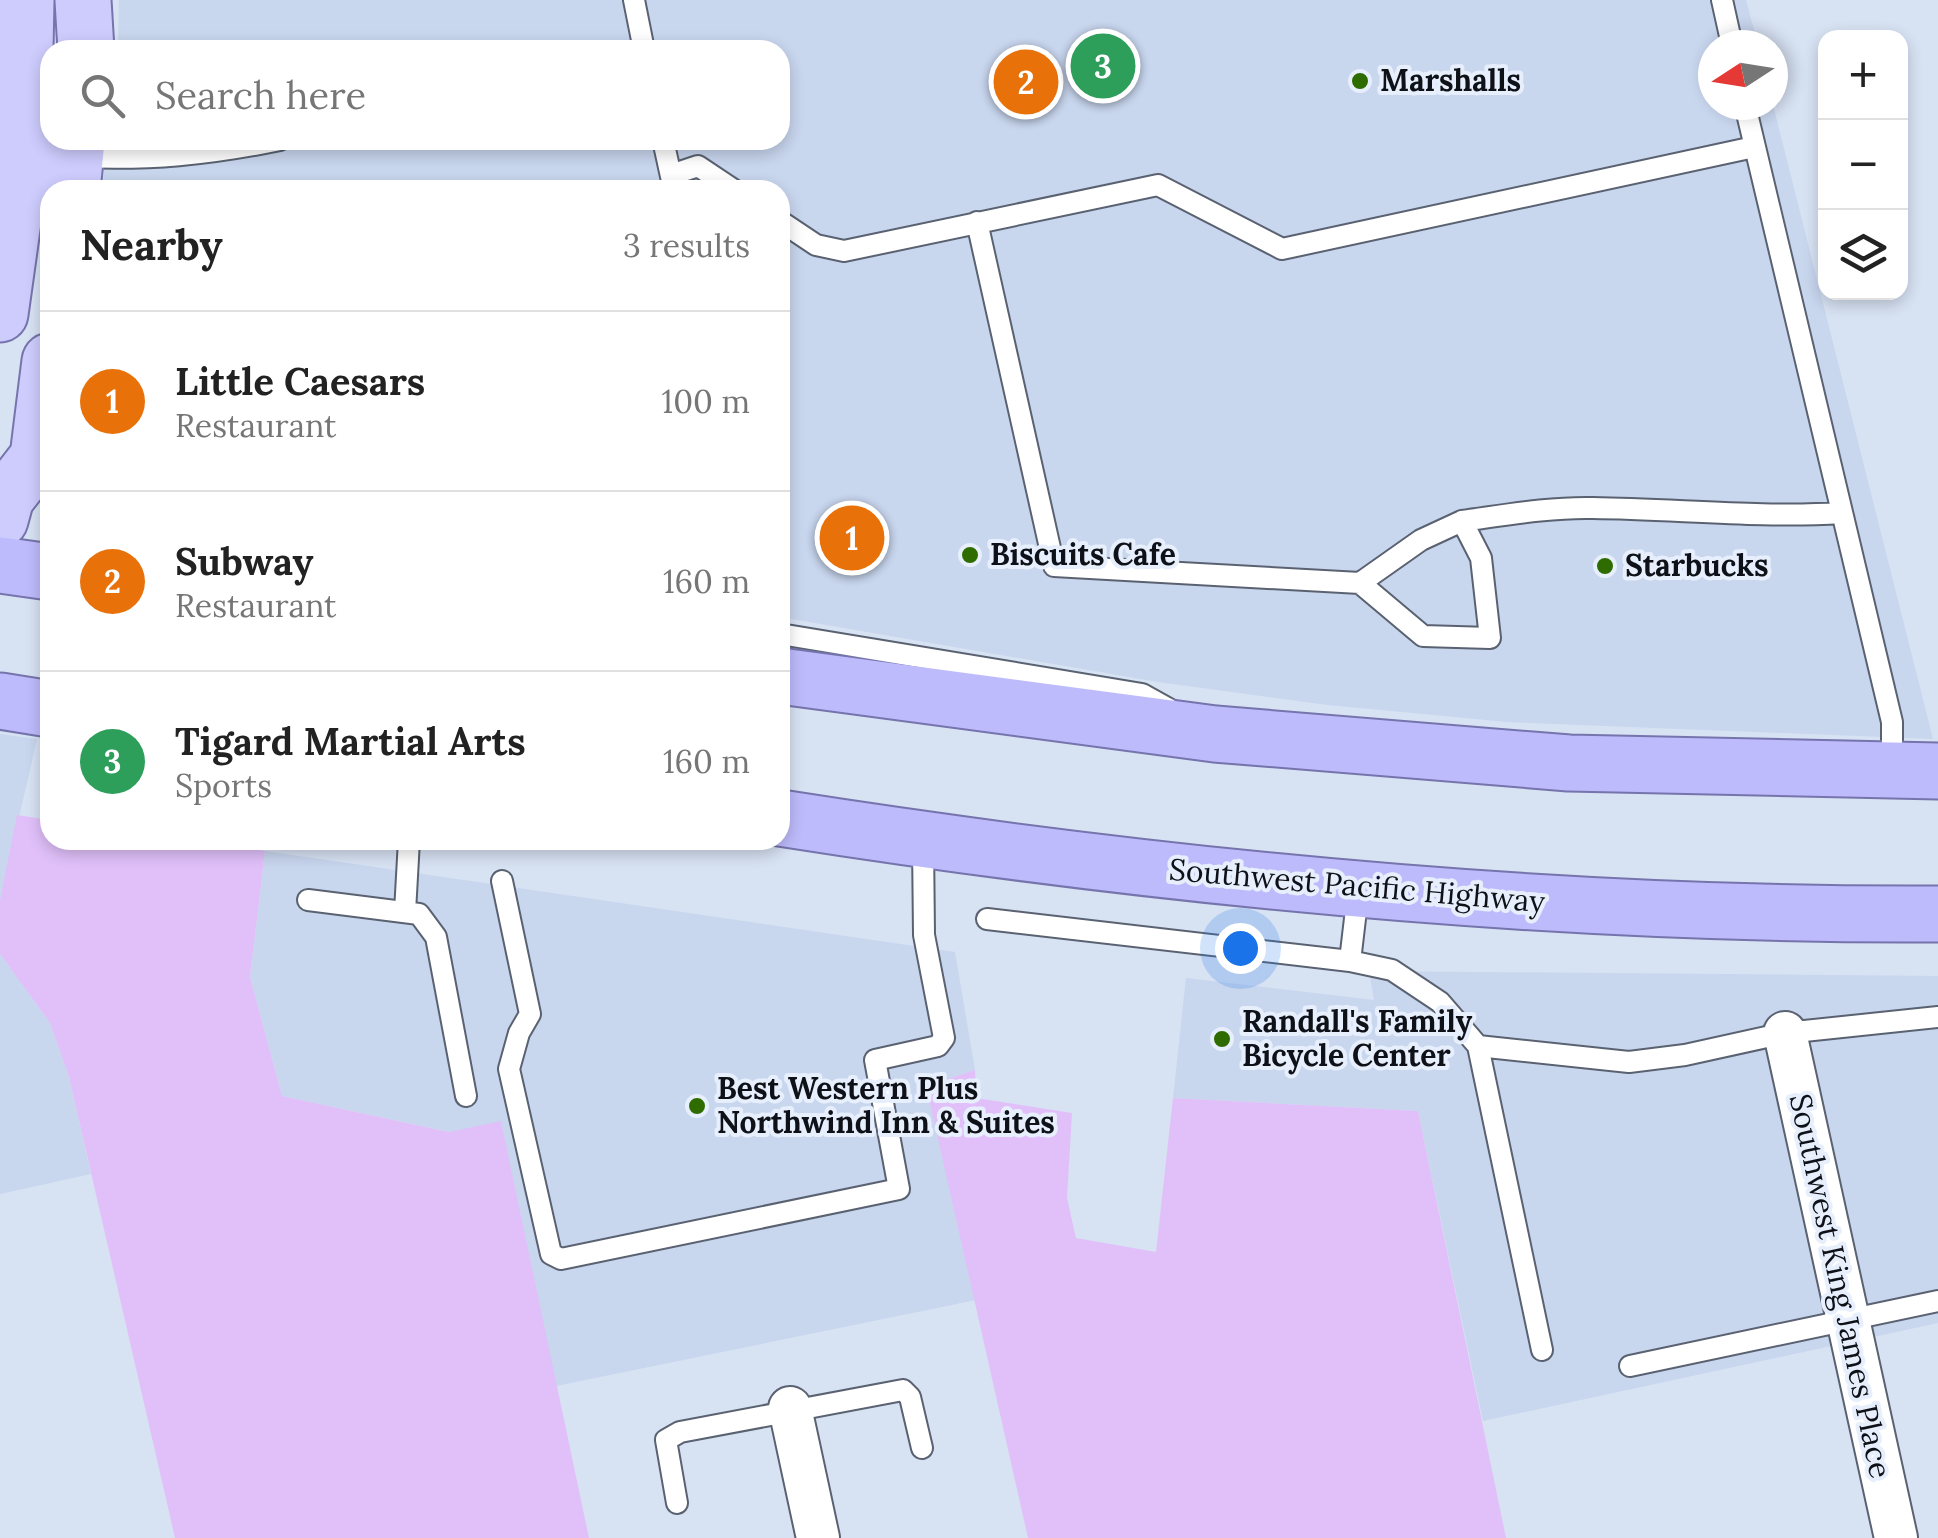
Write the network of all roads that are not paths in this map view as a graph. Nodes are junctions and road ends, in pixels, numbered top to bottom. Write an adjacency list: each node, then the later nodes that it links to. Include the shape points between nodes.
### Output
1 (26, 0): 16 (main road, via 24,150)
2 (83, 0): 6 (main road)
3 (634, 0): 7 (lane)
4 (1722, 0): 5 (lane)
5 (1729, 30)
6 (85, 40)
7 (642, 40)
8 (1748, 120): 9 (lane)
9 (1754, 146): 17 (lane, via 1282,250 1158,184); 22 (lane)
10 (233, 150): 12 (lane)
11 (666, 150): 13 (lane)
12 (75, 162)
13 (672, 180)
14 (675, 180): 15 (lane, via 698,166)
15 (719, 180)
16 (7, 212): 19 (main road)
17 (977, 222): 18 (lane, via 844,251 816,245); 26 (lane, via 1054,566)
18 (790, 228)
19 (0, 314)
20 (40, 441): 21 (main road, via 38,457)
21 (2, 501)
22 (1842, 513): 23 (lane, via 1540,509); 32 (lane, via 1892,722)
23 (1462, 521): 26 (lane, via 1420,540); 26 (lane, via 1481,558 1490,638 1423,636)
24 (0, 565): 25 (highway)
25 (40, 571)
26 (1360, 583)
27 (790, 636): 31 (lane, via 1142,694)
28 (790, 677): 31 (highway)
29 (0, 701): 30 (highway)
30 (40, 707)
31 (1215, 734): 32 (highway, via 1569,763)
32 (1915, 771)
33 (790, 820): 34 (highway, Southwest Pacific Highway)
34 (924, 840): 36 (lane, via 924,935 944,1038 938,1046 875,1060 899,1189 562,1259 550,1254 510,1070 530,1014); 37 (highway, Southwest Pacific Highway)
35 (408, 850): 39 (lane)
36 (502, 880)
37 (1359, 890): 40 (highway, Southwest Pacific Highway, via 1657,910); 42 (lane)
38 (308, 900): 39 (lane)
39 (405, 912): 46 (lane, via 419,914 436,937)
40 (1938, 914)
41 (987, 919): 42 (lane)
42 (1350, 960): 45 (lane, via 1392,970 1440,1002)
43 (1938, 1018): 44 (lane)
44 (1786, 1033): 45 (lane, via 1629,1062); 48 (street, Southwest King James Place)
45 (1478, 1046): 49 (lane)
46 (466, 1096)
47 (1938, 1301): 48 (lane)
48 (1848, 1320): 50 (lane); 55 (street, Southwest King James Place)
49 (1542, 1350)
50 (1630, 1366)
51 (790, 1408): 52 (lane, via 903,1390); 53 (lane, via 672,1436 666,1451); 54 (street)
52 (922, 1448)
53 (677, 1503)
54 (818, 1538)
55 (1896, 1538)

